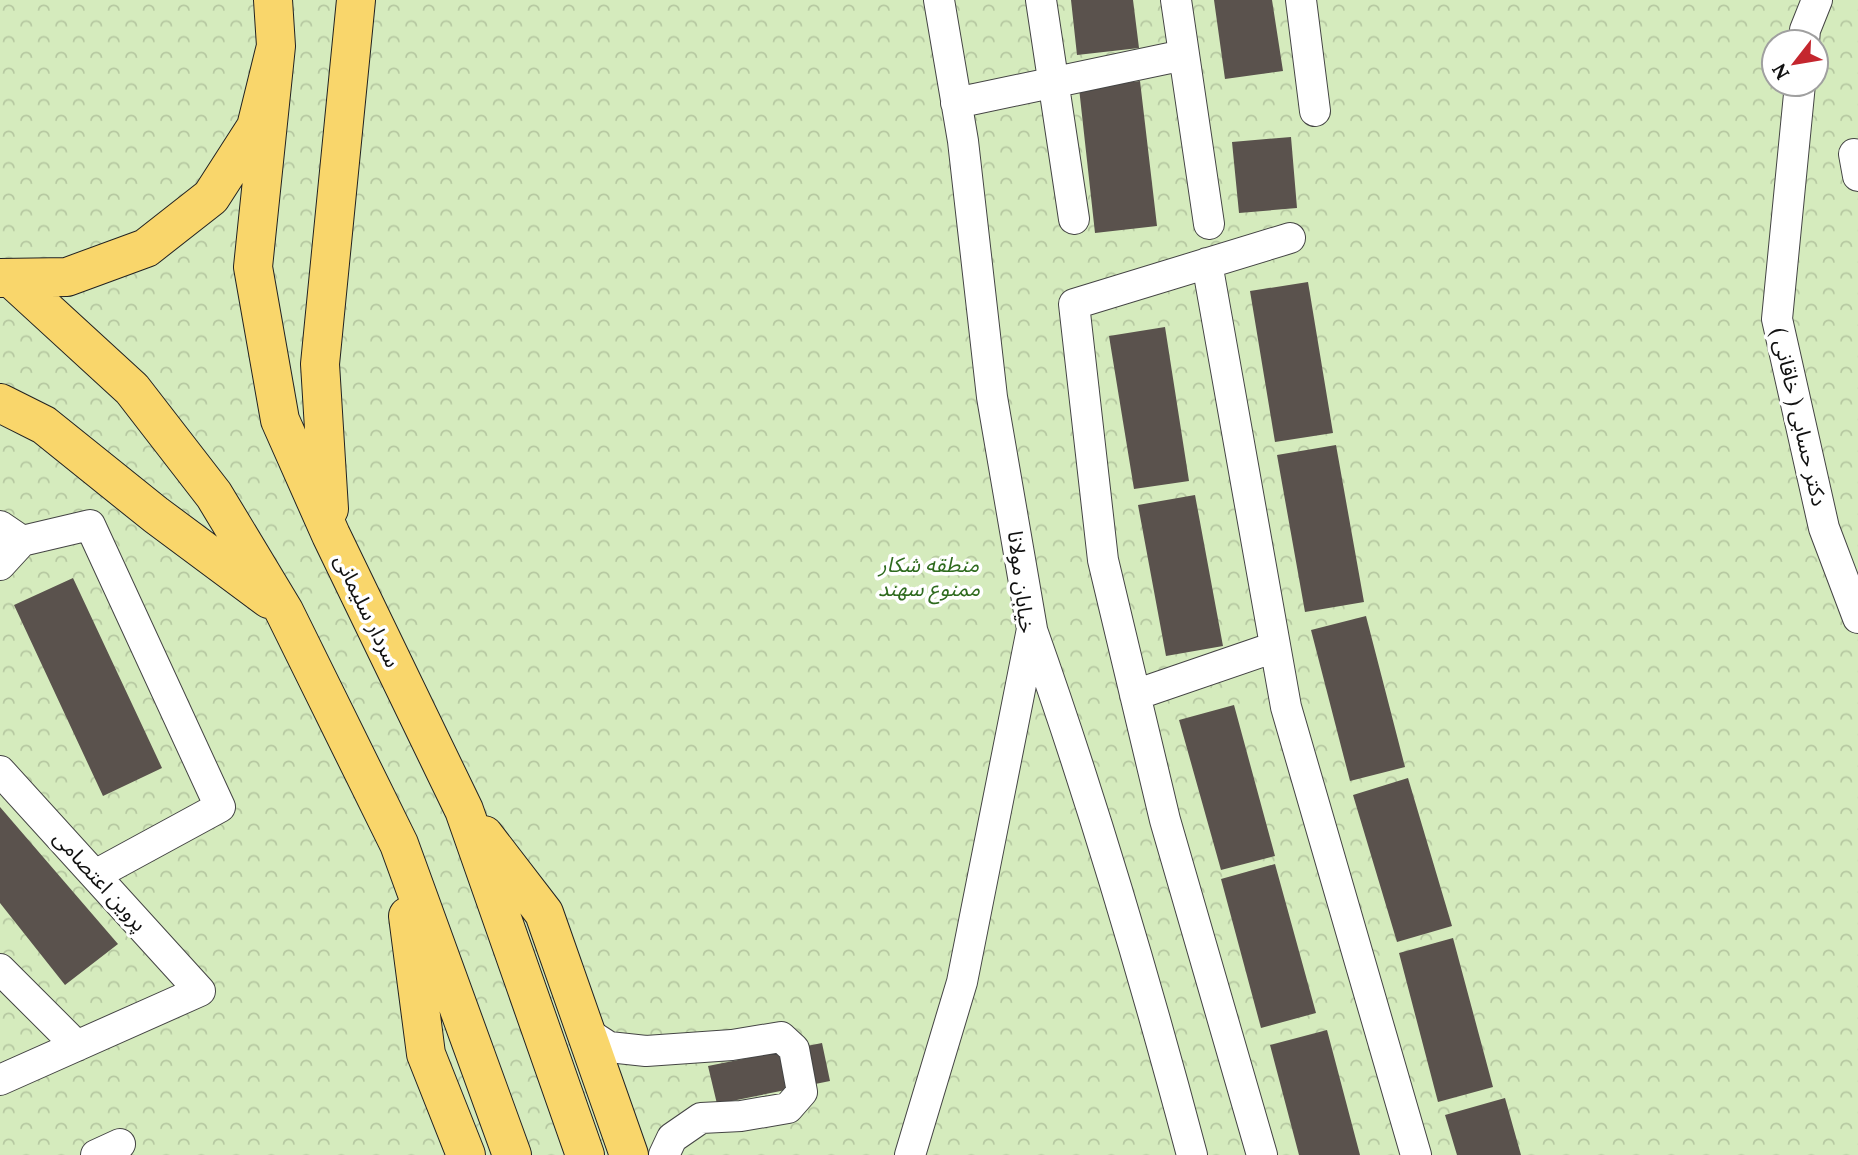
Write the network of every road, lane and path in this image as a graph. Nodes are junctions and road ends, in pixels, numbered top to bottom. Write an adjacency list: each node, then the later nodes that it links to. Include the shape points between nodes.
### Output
1 (273, 0): 9 (main road)
2 (356, 0): 22 (main road, via 320,364)
3 (939, 0): 13 (street, خیابان مولانا)
4 (1041, 0): 11 (street)
5 (1176, 0): 10 (street)
6 (1301, 0): 14 (street)
7 (1817, 0): 8 (street)
8 (1806, 28)
9 (276, 46): 19 (main road, via 256,127 211,197 146,248 67,277); 22 (main road, سردار سلیمانی, via 253,267 280,420)
10 (1184, 55): 11 (street); 16 (street)
11 (1053, 82): 13 (street); 15 (street)
12 (1799, 98): 25 (street, دکتر حسابی ( خاقانی ), via 1777,319 1824,528)
13 (957, 103): 26 (street, خیابان مولانا, via 992,397)
14 (1315, 111)
15 (1074, 219)
16 (1209, 224)
17 (1290, 237): 18 (street)
18 (1207, 263): 27 (street); 28 (street, via 1074,304 1103,560)
19 (5, 278): 24 (main road, via 132,388 214,495)
20 (0, 403): 24 (main road, via 44,425)
21 (11, 534): 23 (street); 32 (street, via 90,526 220,807)
22 (331, 535): 30 (main road, سردار سلیمانی)
23 (0, 565)
24 (284, 611): 31 (main road)
25 (1858, 618)
26 (1032, 629): 42 (street, خیابان مولانا, via 962,982); 43 (street, via 1109,864)
27 (1275, 647): 28 (street); 45 (street, via 1286,707)
28 (1135, 695): 44 (street, via 1165,820)
29 (0, 771): 32 (street, پروین اعتصامی)
30 (464, 810): 34 (main road, via 544,912); 39 (main road, سردار سلیمانی)
31 (399, 844): 37 (main road, via 426,1054); 38 (main road)
32 (95, 875): 35 (street, پروین اعتصامی, via 200,991)
33 (0, 969): 35 (street)
34 (586, 1031): 40 (main road); 41 (street, via 609,1047 646,1051 780,1037 794,1049 802,1092 788,1108 701,1118 672,1138)
35 (77, 1046): 36 (street)
36 (0, 1080)
37 (466, 1155)
38 (512, 1155)
39 (584, 1155)
40 (629, 1155)
41 (664, 1155)
42 (910, 1155)
43 (1192, 1155)
44 (1262, 1155)
45 (1416, 1155)

